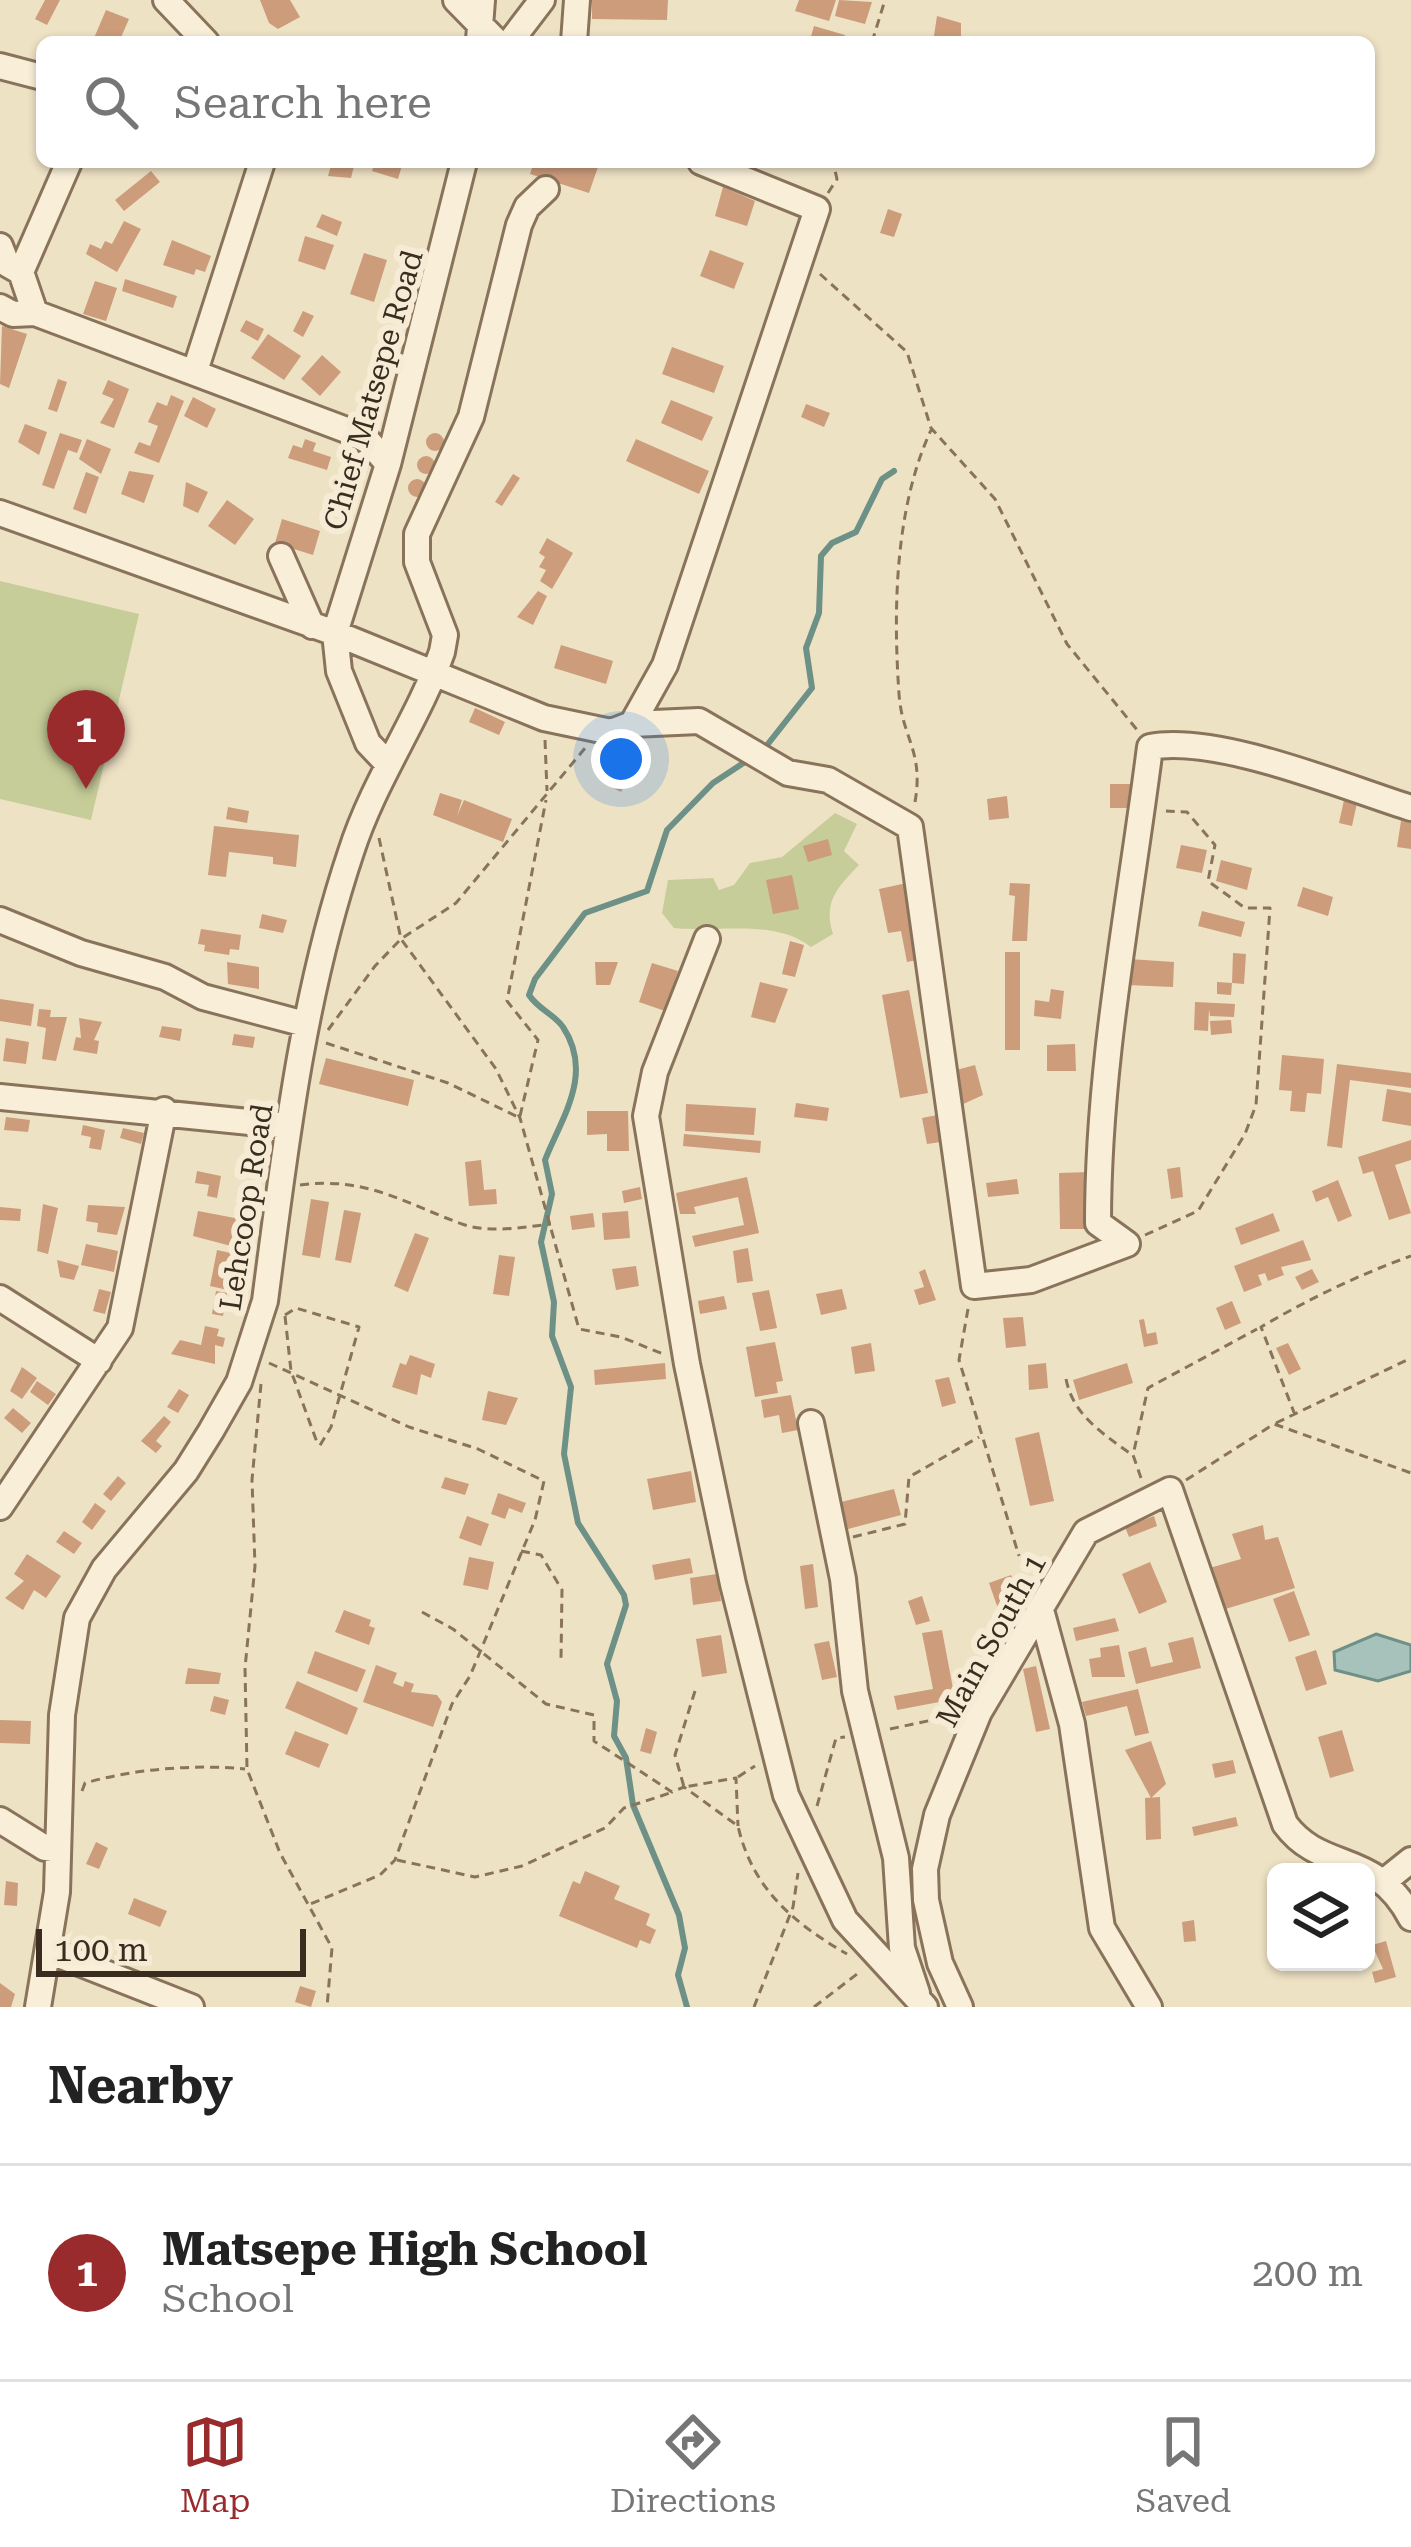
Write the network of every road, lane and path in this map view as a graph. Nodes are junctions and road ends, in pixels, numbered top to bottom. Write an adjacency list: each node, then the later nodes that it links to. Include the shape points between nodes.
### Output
1 (166, 0): 6 (street)
2 (455, 0): 7 (street)
3 (542, 0): 9 (street)
4 (577, 0): 10 (street)
5 (885, 0): 11 (path)
6 (182, 9): 8 (street)
7 (485, 27)
8 (202, 36)
9 (515, 36)
10 (574, 36)
11 (874, 36)
12 (0, 66): 13 (street)
13 (36, 75)
14 (65, 168): 22 (street)
15 (260, 168): 25 (street)
16 (462, 168): 27 (street, Chief Matsepe Road)
17 (715, 168): 20 (street)
18 (834, 168): 20 (path, via 837,179)
19 (546, 189): 31 (street, via 519,225 471,417 418,534 418,562 445,635)
20 (818, 208): 21 (street)
21 (800, 259): 26 (path, via 907,352); 33 (street, via 664,665)
22 (7, 260): 24 (street)
23 (0, 307): 24 (street)
24 (35, 313): 25 (street)
25 (195, 370): 27 (street, via 349,431)
26 (932, 428): 34 (path, via 995,499 1067,644); 39 (path, via 910,474 900,598 898,699 920,769)
27 (388, 464): 30 (street, Chief Matsepe Road)
28 (0, 513): 30 (street)
29 (281, 556): 30 (street)
30 (323, 629): 31 (street); 35 (street, via 368,743)
31 (435, 674): 32 (street); 35 (street, Lehcoop Road)
32 (544, 718): 33 (street); 36 (path)
33 (622, 728): 36 (path, via 579,753); 39 (street, via 699,721)
34 (1150, 747): 37 (street, via 1175,742); 38 (street)
35 (386, 762): 44 (street, Lehcoop Road, via 335,903)
36 (548, 795): 43 (path, via 456,902); 47 (path, via 507,1001 538,1040)
37 (1411, 808)
38 (1141, 822): 51 (street, via 1113,986 1098,1160 1099,1223); 51 (path, via 1157,811 1187,812 1215,845 1208,881 1245,908 1270,908 1256,1105 1245,1134 1198,1211)
39 (910, 827): 53 (street)
40 (378, 835): 43 (path)
41 (0, 920): 44 (street)
42 (706, 938): 60 (street, via 646,1116)
43 (401, 939): 44 (path); 47 (path, via 496,1069)
44 (312, 1033): 47 (path); 48 (street, Lehcoop Road)
45 (0, 1097): 46 (street)
46 (164, 1111): 48 (street); 59 (street, via 133,1281 120,1328)
47 (520, 1118): 50 (path)
48 (289, 1126): 49 (street, Lehcoop Road)
49 (281, 1184): 50 (path, via 387,1193 466,1225); 55 (street, Lehcoop Road)
50 (551, 1224): 60 (path, via 579,1329)
51 (1127, 1244): 53 (street, via 1031,1280)
52 (1411, 1256): 56 (path, via 1330,1287)
53 (974, 1286): 68 (path, via 959,1360)
54 (0, 1298): 59 (street)
55 (275, 1308): 57 (street, Lehcoop Road); 61 (path); 64 (path, via 358,1327)
56 (1261, 1327): 65 (path); 69 (path, via 1148,1388)
57 (250, 1355): 61 (path); 88 (street, Lehcoop Road, via 185,1471 104,1569 77,1618 62,1715)
58 (1411, 1358): 65 (path)
59 (99, 1361): 72 (street)
60 (687, 1364): 83 (street)
61 (291, 1371): 64 (path); 64 (path, via 319,1447)
62 (1066, 1379): 69 (path, via 1070,1401)
63 (261, 1383): 84 (path, via 251,1480)
64 (340, 1395): 74 (path, via 544,1481)
65 (1294, 1415): 67 (path)
66 (811, 1423): 73 (street)
67 (1274, 1424): 70 (path); 71 (path)
68 (981, 1434): 73 (path, via 909,1477 905,1524); 75 (path)
69 (1132, 1455): 71 (path)
70 (1411, 1474)
71 (1158, 1493): 76 (street, Main South 1, via 1086,1532); 95 (street, via 1285,1824 1298,1841)
72 (0, 1507)
73 (835, 1545): 82 (street)
74 (521, 1551): 78 (path); 79 (path, via 541,1555 562,1590)
75 (1019, 1556)
76 (1042, 1610): 81 (street, Main South 1); 107 (street, via 1072,1724 1102,1928)
77 (422, 1612): 78 (path)
78 (481, 1650): 87 (path, via 546,1705 594,1715 594,1741); 93 (path, via 452,1704)
79 (561, 1659)
80 (695, 1691): 86 (path, via 675,1755)
81 (979, 1712): 82 (path); 106 (street, Main South 1, via 937,1815 925,1869 940,1964)
82 (866, 1737): 91 (path, via 836,1738); 101 (street, via 896,1858 902,1948)
83 (773, 1754): 85 (path); 91 (street)
84 (247, 1769): 88 (path, via 113,1775 85,1783 75,1812); 96 (path)
85 (736, 1778): 86 (path); 90 (path)
86 (684, 1787): 87 (path); 90 (path)
87 (672, 1792): 93 (path, via 624,1808 605,1828 522,1867 475,1877)
88 (62, 1812): 92 (street, Lehcoop Road)
89 (0, 1820): 92 (street)
90 (738, 1826): 97 (path, via 747,1865)
91 (809, 1845): 97 (path); 100 (street, via 845,1920)
92 (58, 1850): 99 (street, Lehcoop Road)
93 (395, 1860): 96 (path, via 380,1876)
94 (1411, 1860): 95 (street)
95 (1386, 1880): 98 (street)
96 (308, 1905): 104 (path, via 332,1948)
97 (790, 1915): 100 (path, via 845,1954); 105 (path)
98 (1411, 1918)
99 (50, 1951): 102 (street, Lehcoop Road); 103 (street)
100 (878, 1957): 101 (street)
101 (922, 2004)
102 (38, 2007)
103 (191, 2007)
104 (327, 2007)
105 (754, 2007)
106 (960, 2007)
107 (1149, 2007)

